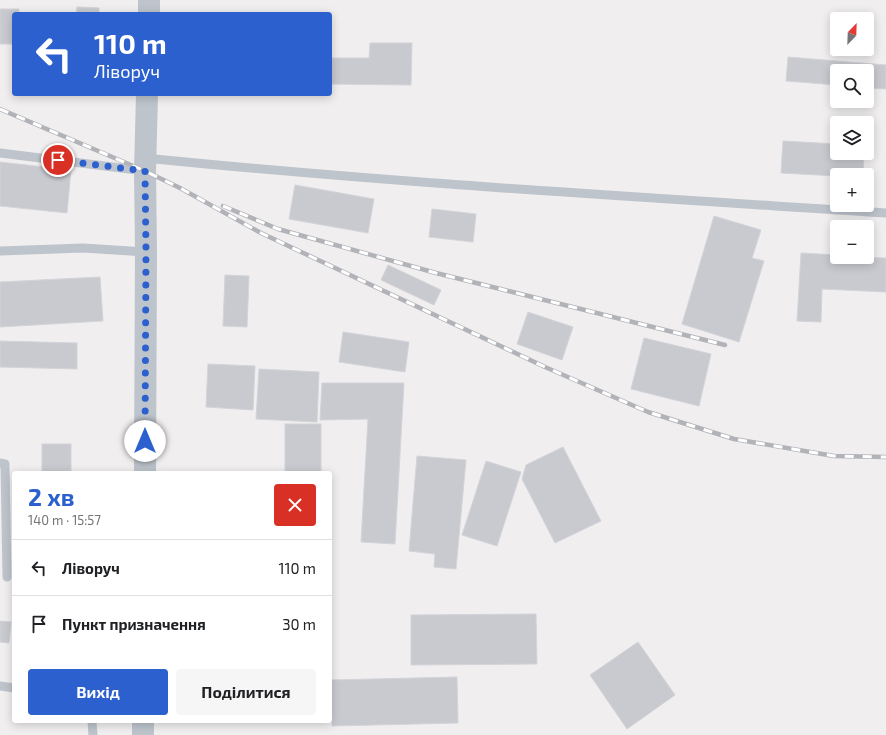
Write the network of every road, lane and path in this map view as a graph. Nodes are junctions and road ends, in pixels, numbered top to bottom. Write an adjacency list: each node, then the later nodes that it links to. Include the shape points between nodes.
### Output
1 (149, 0): 2 (street)
2 (149, 12)
3 (147, 96): 5 (street)
4 (0, 153): 5 (lane)
5 (145, 165): 6 (lane, via 289,171); 8 (street)
6 (886, 213)
7 (0, 251): 8 (lane, via 83,248)
8 (146, 252): 10 (street)
9 (0, 463): 11 (lane, via 5,464)
10 (145, 471)
11 (7, 577)
12 (0, 686): 13 (lane)
13 (12, 688)
14 (92, 723): 16 (lane)
15 (143, 723): 17 (street)
16 (93, 735)
17 (143, 735)

